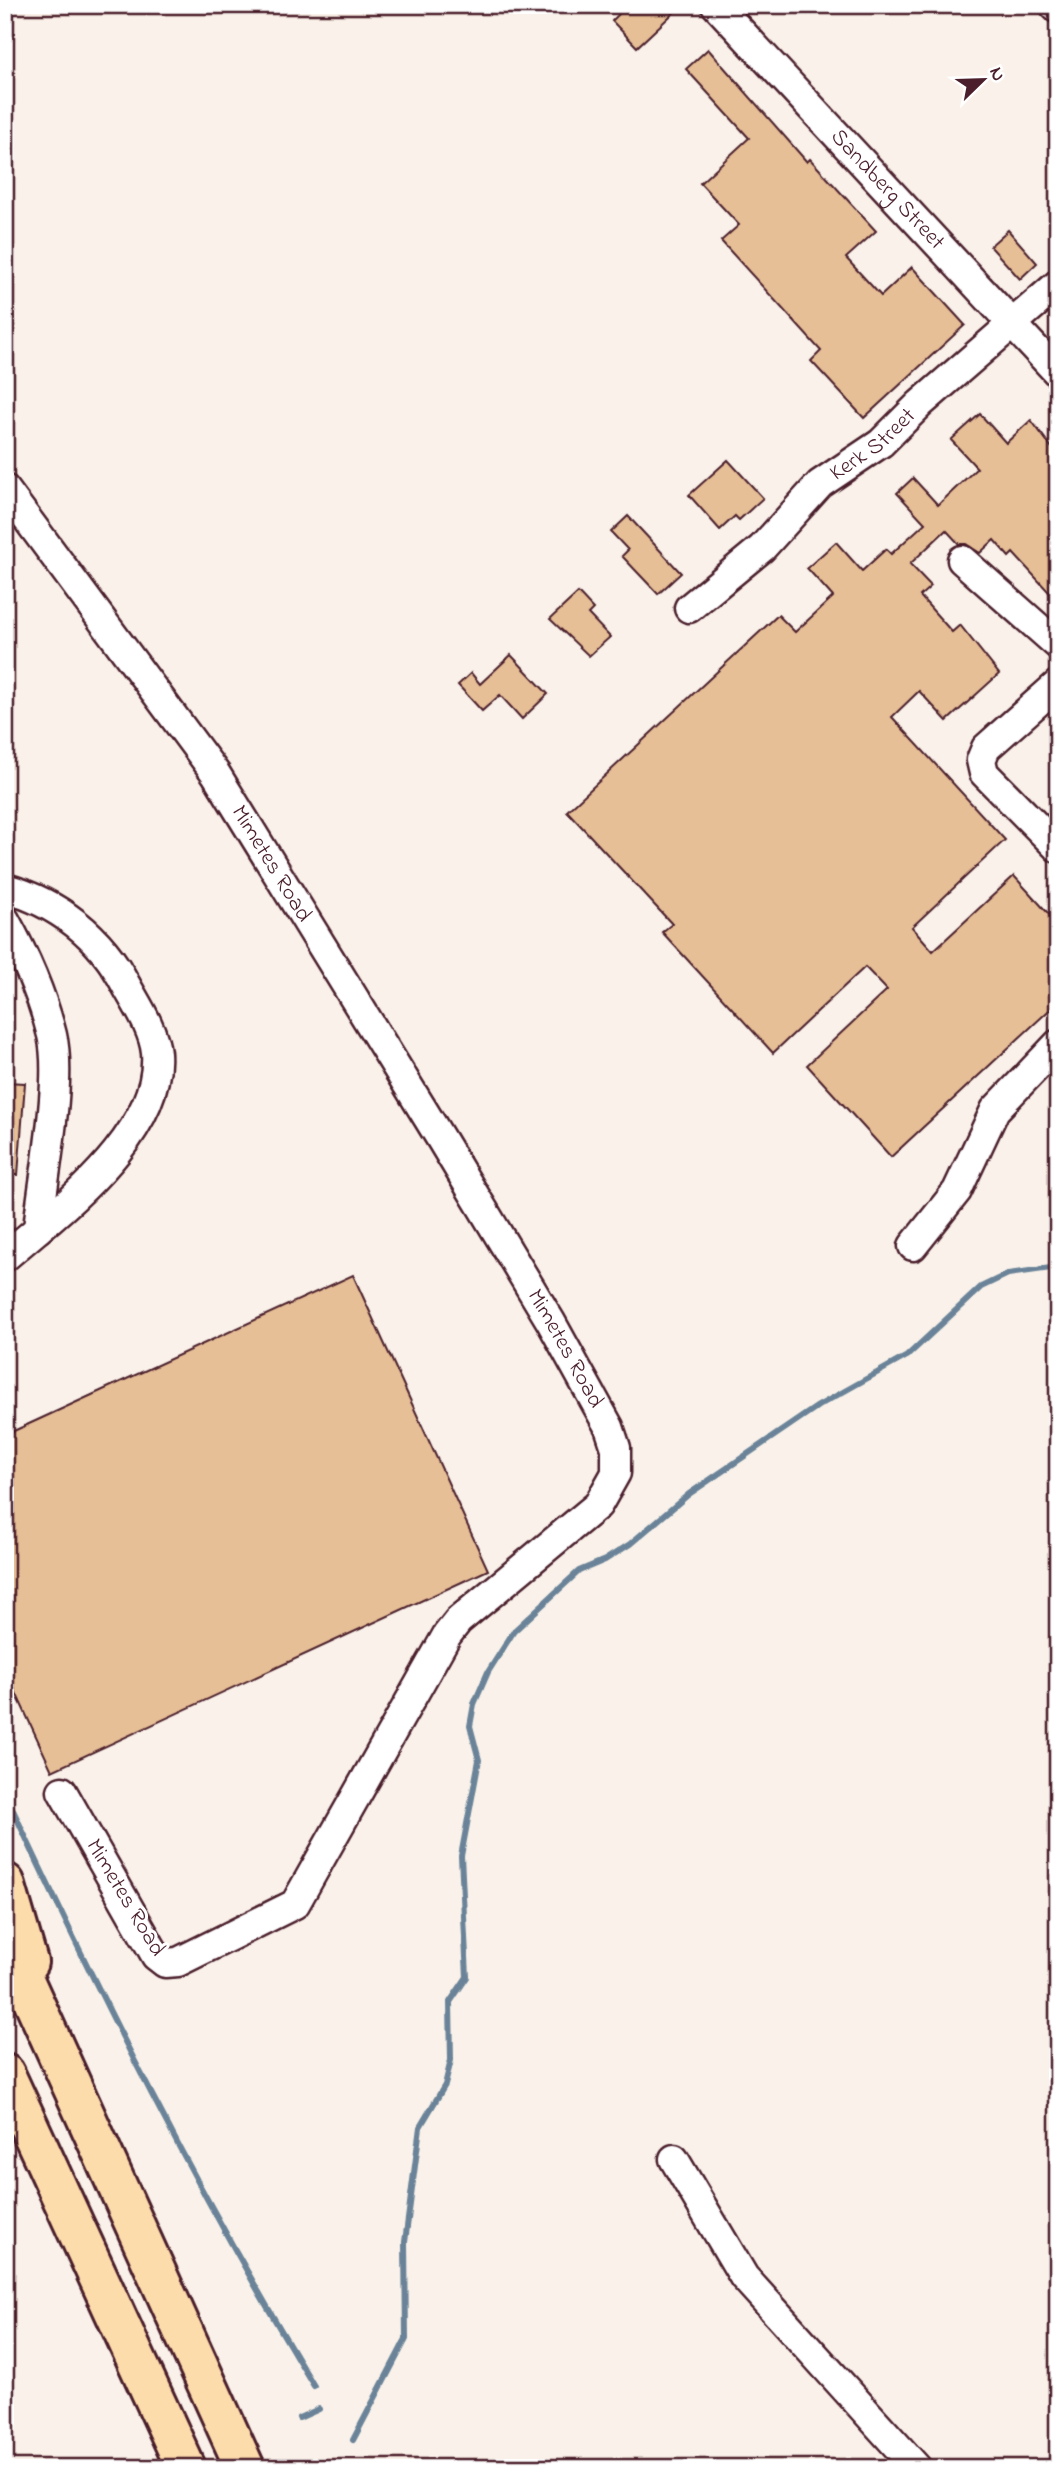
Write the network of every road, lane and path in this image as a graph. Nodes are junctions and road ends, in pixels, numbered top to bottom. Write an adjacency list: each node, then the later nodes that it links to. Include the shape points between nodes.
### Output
1 (716, 5): 3 (street, Sandberg Street)
2 (1058, 284): 3 (street, Kerk Street)
3 (1014, 325): 4 (street, Sandberg Street); 7 (street, Kerk Street, via 881,443 820,484 762,548)
4 (1058, 373)
5 (5, 489): 17 (street, Mimetes Road, via 216,774 551,1322 616,1448 616,1473 598,1505 447,1635 295,1904 178,1962 165,1963 156,1956)
6 (962, 560): 8 (street)
7 (689, 608)
8 (1058, 645)
9 (1058, 684): 10 (street, via 986,748 981,760 984,773)
10 (1058, 848)
11 (5, 888): 14 (street, via 32,896 87,929 118,969 156,1052 143,1110 123,1143 79,1195)
12 (5, 920): 14 (street, via 24,956 52,1036 55,1069)
13 (1058, 1044): 15 (street, via 995,1110 957,1191)
14 (38, 1229): 16 (street)
15 (913, 1246)
16 (5, 1257)
17 (62, 1791)
18 (5, 1883): 20 (highway)
19 (5, 1938): 20 (highway)
20 (51, 2037): 24 (highway)
21 (5, 2074): 23 (highway)
22 (674, 2159): 25 (street, via 744,2277)
23 (186, 2468)
24 (245, 2468)
25 (917, 2468)

